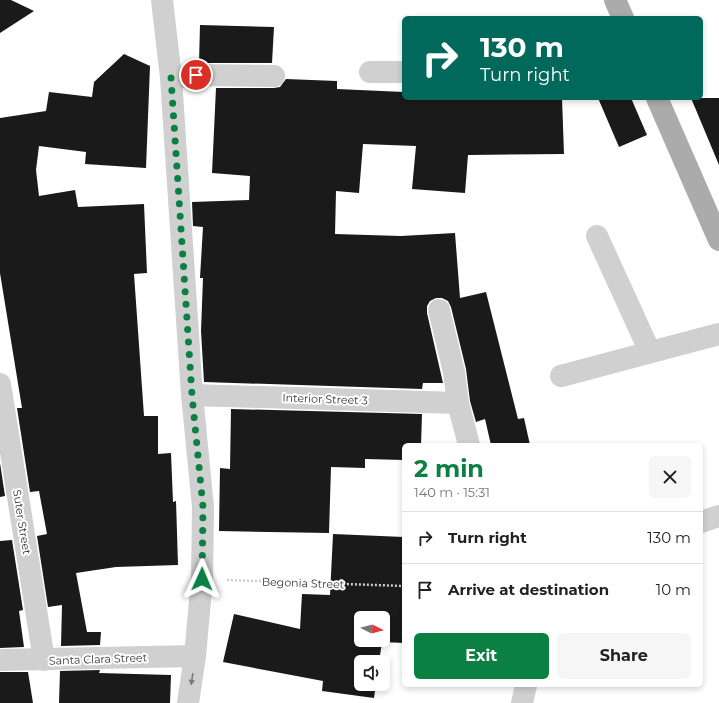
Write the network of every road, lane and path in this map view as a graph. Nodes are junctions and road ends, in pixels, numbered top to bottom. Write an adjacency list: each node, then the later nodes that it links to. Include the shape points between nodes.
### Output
1 (162, 0): 7 (street)
2 (615, 0): 3 (main road)
3 (622, 16)
4 (370, 72): 5 (street)
5 (402, 72)
6 (274, 76): 7 (street, via 196,75)
7 (171, 78): 17 (street)
8 (658, 100): 9 (main road)
9 (714, 214): 11 (main road)
10 (597, 236): 14 (street)
11 (719, 240)
12 (439, 310): 18 (street, via 454,372)
13 (719, 334): 14 (street)
14 (650, 352): 15 (street)
15 (561, 376)
16 (0, 384): 26 (street, Suter Street)
17 (192, 395): 18 (street, Interior Street 3); 22 (street, via 203,507)
18 (458, 403): 19 (street)
19 (469, 443)
20 (719, 516): 21 (street)
21 (703, 521)
22 (202, 579): 23 (path, Begonia Street); 24 (street)
23 (402, 586)
24 (196, 656): 26 (street, Santa Clara Street); 28 (street, one-way to 28)
25 (0, 660): 26 (street, Santa Clara Street)
26 (44, 660)
27 (526, 687): 29 (street)
28 (188, 703)
29 (522, 703)

